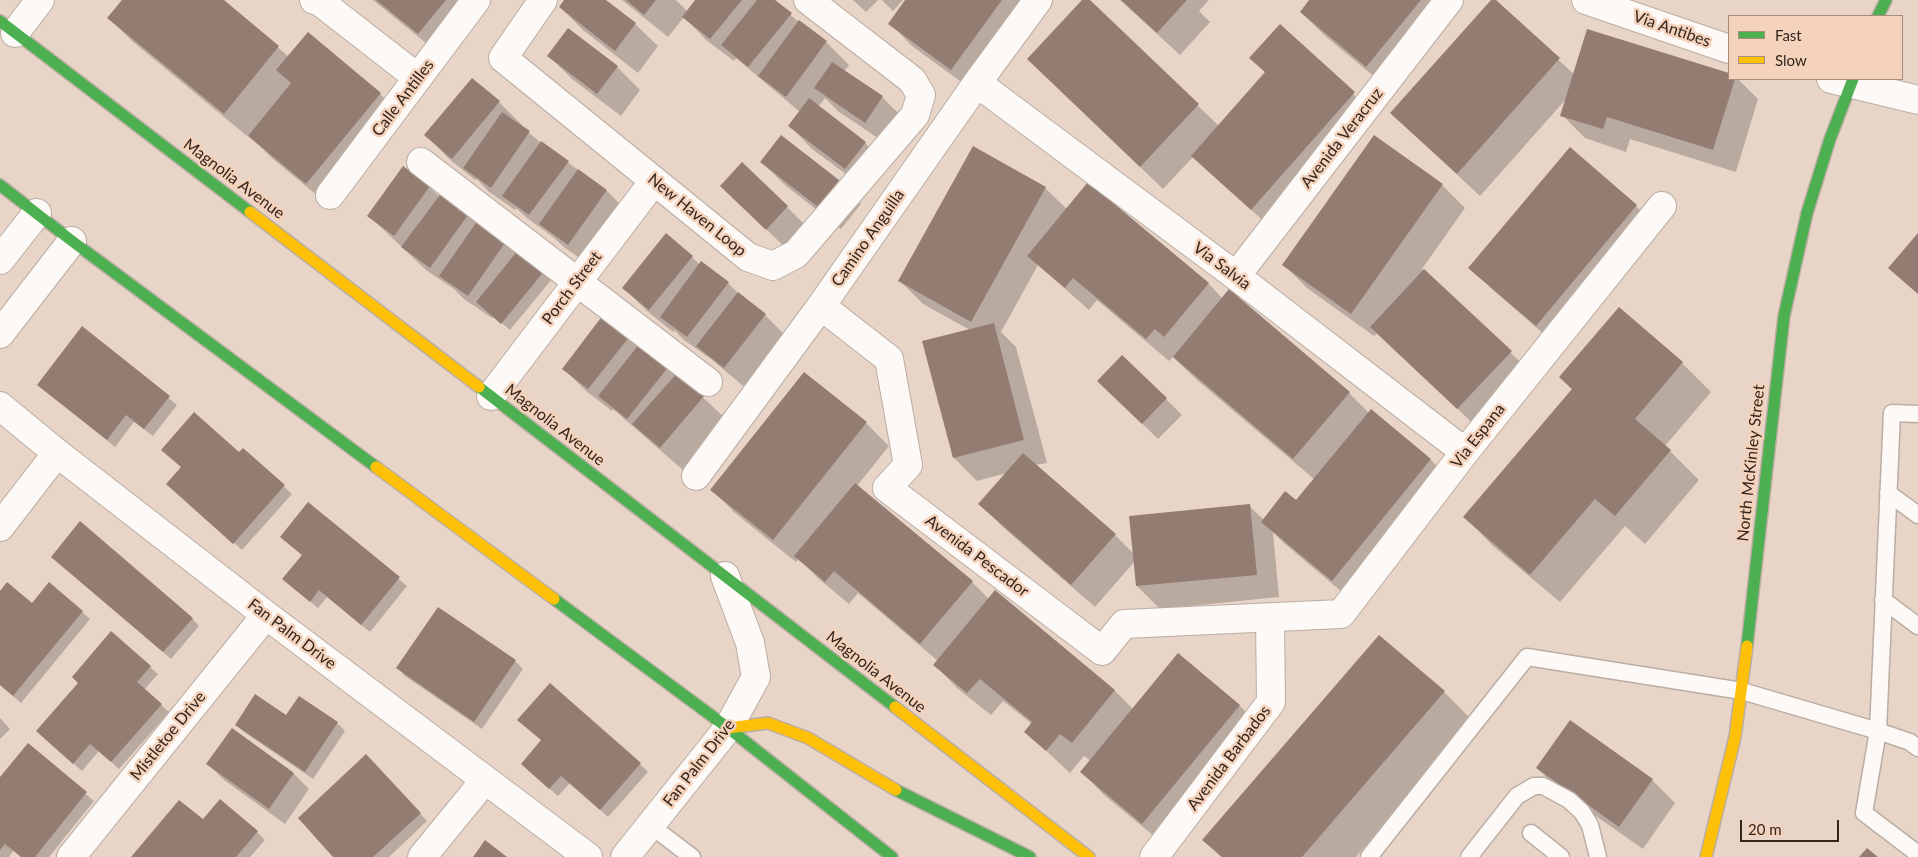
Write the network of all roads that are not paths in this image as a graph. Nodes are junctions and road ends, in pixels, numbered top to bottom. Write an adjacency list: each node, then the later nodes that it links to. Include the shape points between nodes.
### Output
1 (40, 0): 11 (street)
2 (314, 0): 13 (street)
3 (476, 0): 13 (street, Calle Antilles)
4 (542, 0): 18 (street, New Haven Loop, via 503,58)
5 (808, 0): 18 (street, New Haven Loop, via 912,80 921,95 915,115 796,254 772,266 748,257)
6 (1038, 0): 15 (street, Camino Anguilla)
7 (1448, 0): 25 (street, Avenida Veracruz)
8 (1586, 0): 12 (street, Via Antibes)
9 (1886, 0): 10 (main road)
10 (1878, 15)
11 (8, 27): 30 (main road, Magnolia Avenue)
12 (1728, 48)
13 (418, 78): 20 (street, Calle Antilles)
14 (1845, 80): 16 (street); 44 (main road, North McKinley Street, via 1807,214 1784,316)
15 (977, 83): 25 (street, Via Salvia); 27 (street, Camino Anguilla)
16 (1918, 100)
17 (421, 162): 26 (street)
18 (654, 181): 26 (street, Porch Street)
19 (0, 185): 22 (main road)
20 (330, 195)
21 (1662, 206): 33 (street, Via Espana)
22 (37, 213): 23 (main road); 24 (street)
23 (72, 241): 28 (street); 45 (main road)
24 (0, 260)
25 (1236, 276): 33 (street, Via Salvia)
26 (577, 282): 29 (street); 30 (street, Porch Street)
27 (821, 306): 35 (street, Camino Anguilla); 42 (street, Avenida Pescador, via 889,359 908,465 887,488 1102,651 1124,624)
28 (0, 334)
29 (708, 382)
30 (491, 396): 39 (main road, Magnolia Avenue)
31 (0, 406): 34 (street, Fan Palm Drive)
32 (1918, 414): 36 (lane, via 1892,413)
33 (1465, 452): 42 (street, Via Espana, via 1341,614)
34 (56, 453): 38 (street); 41 (street, Fan Palm Drive)
35 (696, 476)
36 (1888, 493): 37 (lane); 40 (lane)
37 (1918, 514)
38 (0, 527)
39 (725, 576): 45 (street, Fan Palm Drive, via 750,643 756,677); 59 (main road, Magnolia Avenue)
40 (1884, 600): 43 (lane); 46 (lane)
41 (266, 614): 48 (street, Fan Palm Drive); 53 (street, Mistletoe Drive)
42 (1270, 618): 60 (street, Avenida Barbados, via 1271,702)
43 (1918, 626)
44 (1742, 691): 46 (lane); 61 (lane, via 1527,657); 65 (main road, North McKinley Street, via 1735,737)
45 (728, 728): 49 (street, Fan Palm Drive); 57 (main road); 58 (main road, via 768,722 808,738 908,797)
46 (1878, 731): 47 (lane); 51 (lane, via 1864,812)
47 (1918, 748)
48 (485, 780): 52 (street, Fan Palm Drive); 54 (street)
49 (650, 825): 55 (street, Fan Palm Drive); 56 (lane)
50 (1531, 834): 63 (lane)
51 (1918, 854)
52 (585, 855)
53 (71, 857)
54 (422, 857)
55 (625, 857)
56 (692, 857)
57 (892, 857)
58 (1030, 857)
59 (1089, 857)
60 (1154, 857)
61 (1369, 857)
62 (1469, 857): 64 (lane, via 1517,796 1534,786 1543,786 1569,800 1582,812 1590,826)
63 (1561, 857)
64 (1598, 857)
65 (1706, 857)

